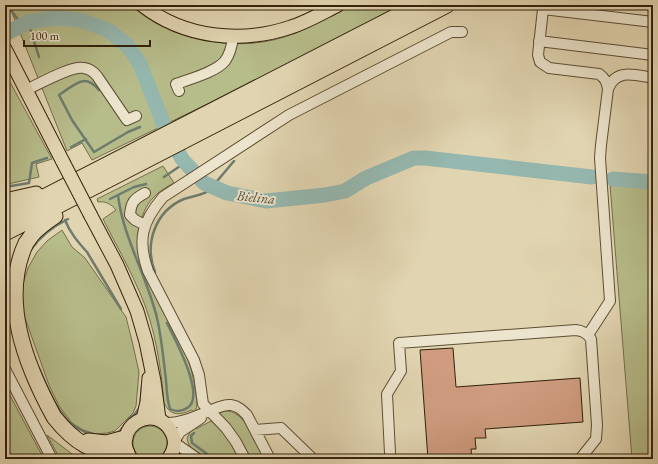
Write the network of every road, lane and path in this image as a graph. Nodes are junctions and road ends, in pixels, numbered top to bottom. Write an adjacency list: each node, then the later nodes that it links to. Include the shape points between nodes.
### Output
1 (142, 5): 7 (main road, via 165,20 184,28)
2 (338, 5): 7 (main road, via 291,27 266,34)
3 (418, 5): 18 (highway)
4 (447, 5): 18 (highway)
5 (653, 22): 8 (street, via 543,9)
6 (462, 32): 23 (street, via 451,32 289,115 163,197)
7 (233, 37): 16 (street, via 224,62 217,68 176,84)
8 (539, 41): 10 (street); 11 (street, via 538,55 543,66)
9 (5, 49): 15 (main road)
10 (653, 55)
11 (599, 74): 12 (street); 14 (street, via 607,83)
12 (623, 75): 13 (street); 14 (street, via 616,77)
13 (653, 78)
14 (608, 89): 26 (street, via 600,158 610,301)
15 (26, 90): 17 (street, via 72,69 84,68 98,76 127,120); 28 (main road, bridge, via 117,265 137,311)
16 (179, 91)
17 (136, 116)
18 (183, 134): 19 (highway)
19 (80, 186): 21 (highway); 22 (highway); 24 (highway); 27 (highway, via 60,213 37,229 17,254 9,276 6,306)
20 (145, 193): 23 (street, via 136,198 131,206 130,215)
21 (5, 201)
22 (5, 217)
23 (145, 225): 30 (street, via 142,255 194,360 203,404)
24 (5, 233)
25 (5, 331): 27 (highway)
26 (588, 335): 37 (street, via 576,330 399,343 401,371 387,394); 45 (street, via 592,346 597,433 593,443)
27 (20, 352): 34 (highway, via 54,417)
28 (151, 368): 31 (main road); 32 (main road)
29 (5, 369): 39 (street)
30 (209, 412): 32 (street, via 171,423); 33 (street, via 221,406 236,406 247,415); 36 (street, via 180,432); 42 (street, via 226,428)
31 (143, 419): 32 (main road); 35 (main road, via 131,426)
32 (162, 421): 36 (main road, via 169,427)
33 (255, 430): 43 (street); 44 (street, via 281,428)
34 (70, 435): 35 (highway, via 100,443); 38 (highway, via 91,449)
35 (125, 438): 38 (main road)
36 (174, 443): 40 (main road, via 172,455); 41 (street)
37 (390, 453)
38 (129, 456)
39 (52, 459)
40 (168, 459)
41 (198, 459)
42 (245, 459)
43 (270, 459)
44 (313, 459)
45 (580, 459)

